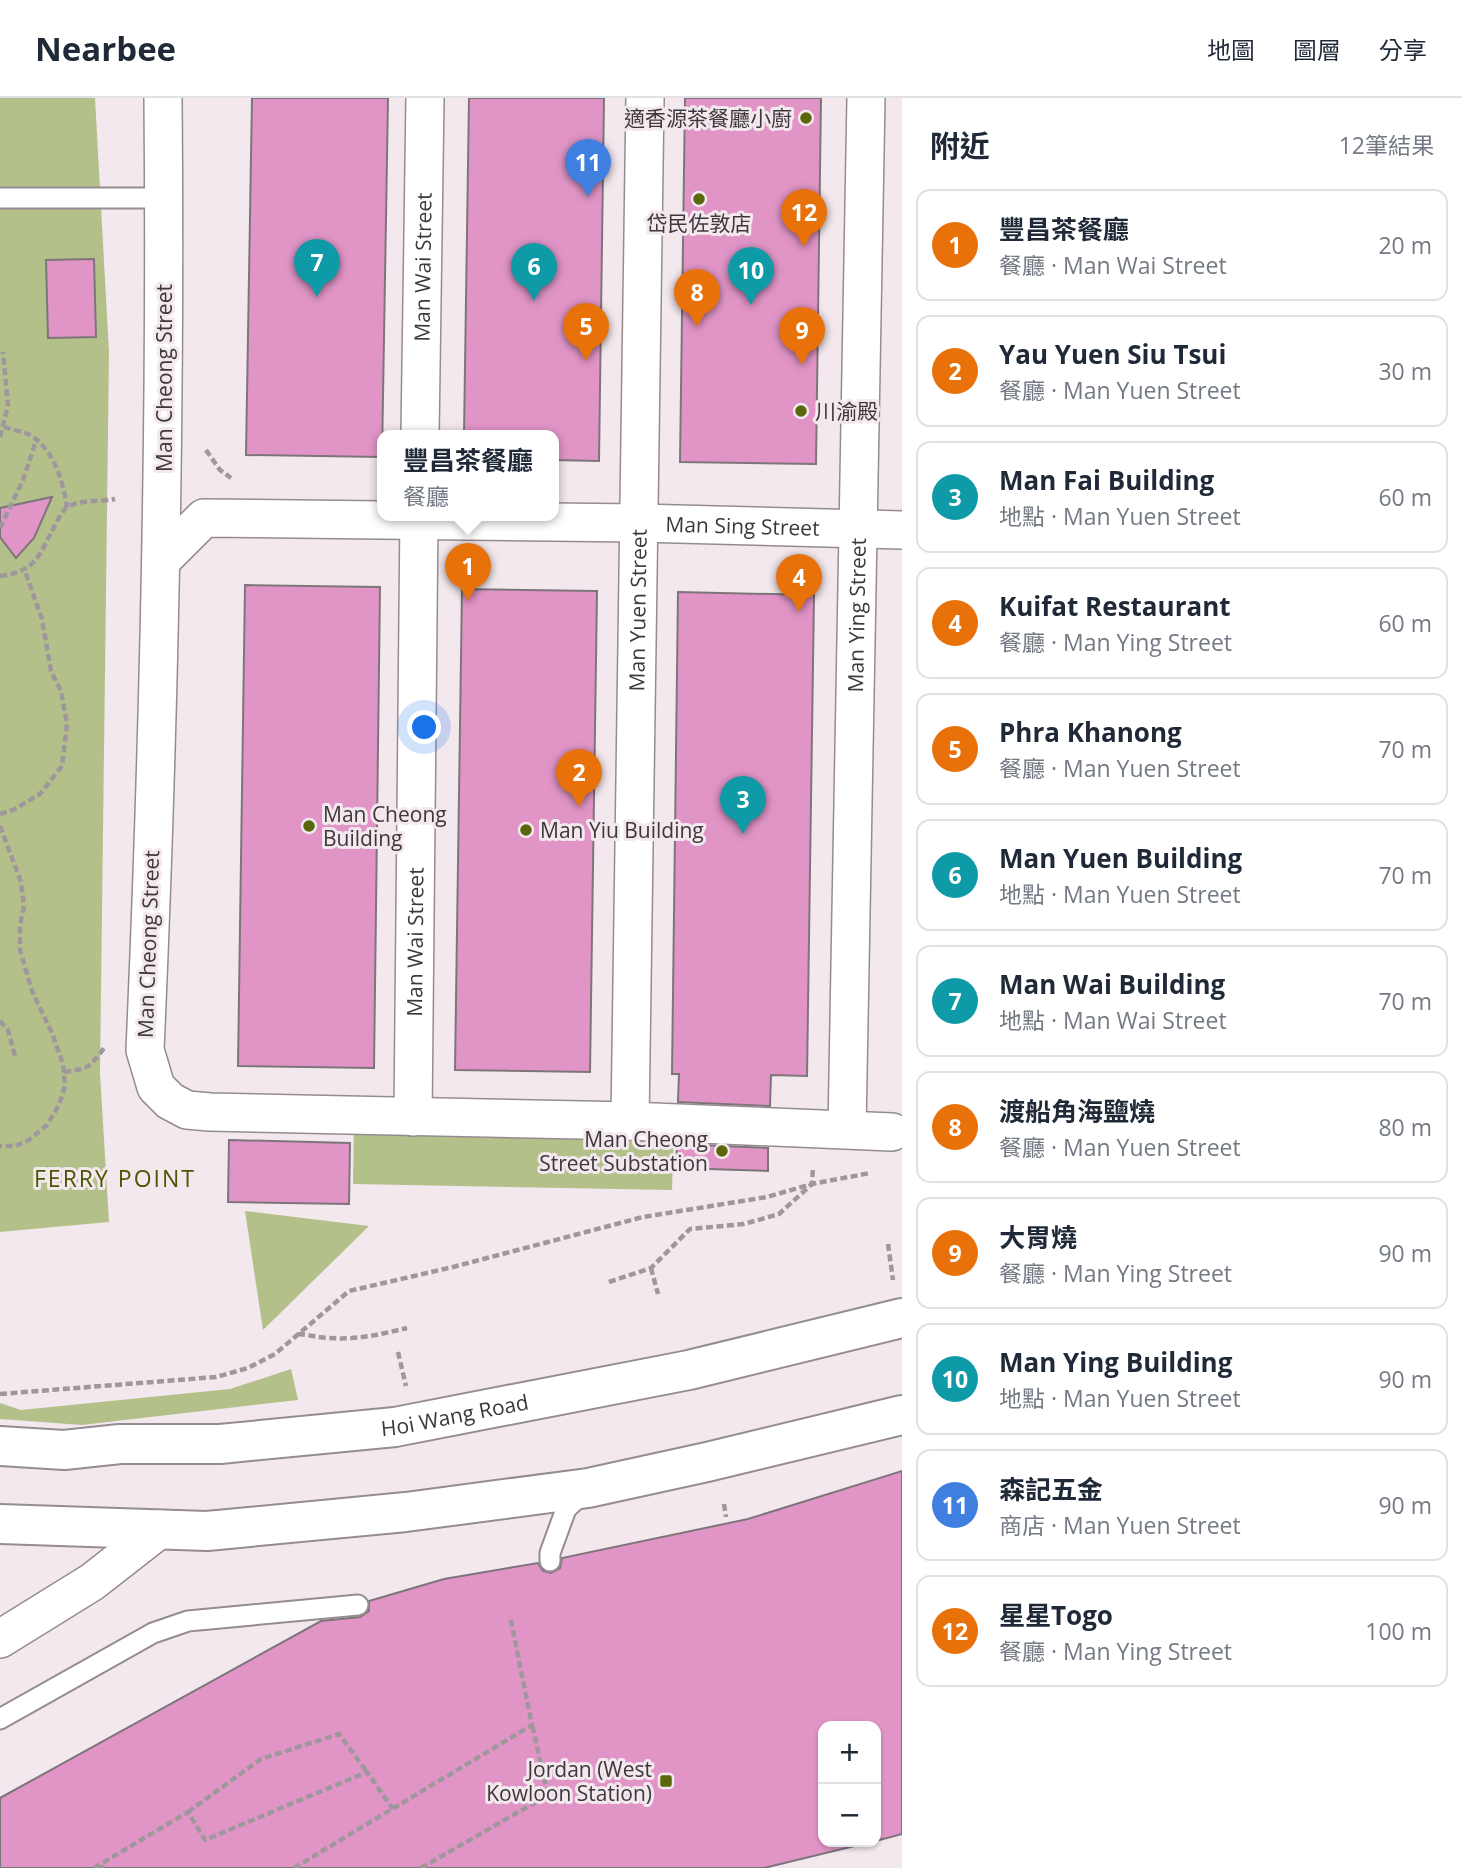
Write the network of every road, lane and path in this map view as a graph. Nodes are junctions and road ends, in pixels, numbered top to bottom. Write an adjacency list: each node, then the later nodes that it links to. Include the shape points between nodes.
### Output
1 (163, 98): 6 (street, Man Cheong Street)
2 (425, 98): 9 (street, Man Wai Street)
3 (645, 98): 19 (street, Man Yuen Street)
4 (866, 98): 21 (street, Man Ying Street)
5 (0, 198): 6 (lane)
6 (164, 198): 12 (street, Man Cheong Street)
7 (3, 352): 8 (path, via 8,405)
8 (4, 427): 10 (path); 11 (path)
9 (420, 430)
10 (0, 437)
11 (36, 441): 14 (path, via 57,468); 20 (path)
12 (163, 463): 15 (street); 23 (street, Man Cheong Street)
13 (115, 499): 14 (path)
14 (67, 507): 24 (path)
15 (204, 518): 16 (street, Man Sing Street); 23 (street)
16 (377, 518)
17 (419, 521): 32 (street, Man Wai Street)
18 (551, 521): 19 (street, Man Sing Street)
19 (639, 523): 21 (street, Man Sing Street); 33 (street, Man Yuen Street)
20 (0, 528)
21 (858, 529): 22 (street, Man Sing Street); 34 (street, Man Ying Street)
22 (902, 530)
23 (162, 560): 32 (street, Man Cheong Street, via 145,1050 156,1087 187,1110)
24 (25, 571): 25 (path); 26 (path, via 67,724 62,765 40,794)
25 (0, 576)
26 (0, 814)
27 (0, 826): 31 (path, via 21,882 20,950)
28 (0, 1021): 30 (path, via 8,1030)
29 (107, 1044): 31 (path, via 94,1062)
30 (15, 1056)
31 (64, 1072): 36 (path, via 59,1105 47,1125 29,1140)
32 (412, 1117): 33 (street, Man Cheong Street)
33 (630, 1121): 34 (street, Man Cheong Street)
34 (846, 1129): 35 (street, Man Cheong Street)
35 (892, 1132)
36 (0, 1146)
37 (814, 1163): 39 (path)
38 (876, 1172): 39 (path)
39 (812, 1184): 42 (path, via 779,1214 744,1224 690,1229); 47 (path, via 767,1197 643,1217 349,1291)
40 (888, 1244): 41 (path)
41 (890, 1262)
42 (651, 1268): 43 (path); 44 (path)
43 (609, 1282)
44 (658, 1294)
45 (902, 1318): 52 (street, Hoi Wang Road, via 689,1370 395,1427 220,1444 120,1444 64,1450)
46 (407, 1328): 47 (path, via 355,1338)
47 (298, 1334): 50 (path, via 275,1354 216,1377)
48 (398, 1352): 49 (path)
49 (405, 1381)
50 (0, 1394)
51 (902, 1415): 53 (street)
52 (0, 1446)
53 (588, 1488): 57 (street, via 366,1516 206,1531); 58 (lane, via 566,1509)
54 (724, 1504): 55 (path)
55 (726, 1517)
56 (0, 1524): 57 (street)
57 (160, 1529): 61 (street, via 92,1582)
58 (550, 1560)
59 (358, 1605): 62 (lane, via 188,1621 153,1633)
60 (510, 1616): 63 (path, bridge)
61 (0, 1639)
62 (0, 1718)
63 (531, 1725): 65 (path, bridge); 70 (path, bridge, via 548,1795)
64 (367, 1772): 65 (path, bridge); 66 (path, bridge, via 205,1840); 66 (path, bridge, via 339,1734 261,1759)
65 (393, 1809): 69 (path, bridge)
66 (188, 1812): 67 (path, bridge)
67 (102, 1866): 68 (path, bridge)
68 (94, 1868)
69 (295, 1868)
70 (421, 1868)

